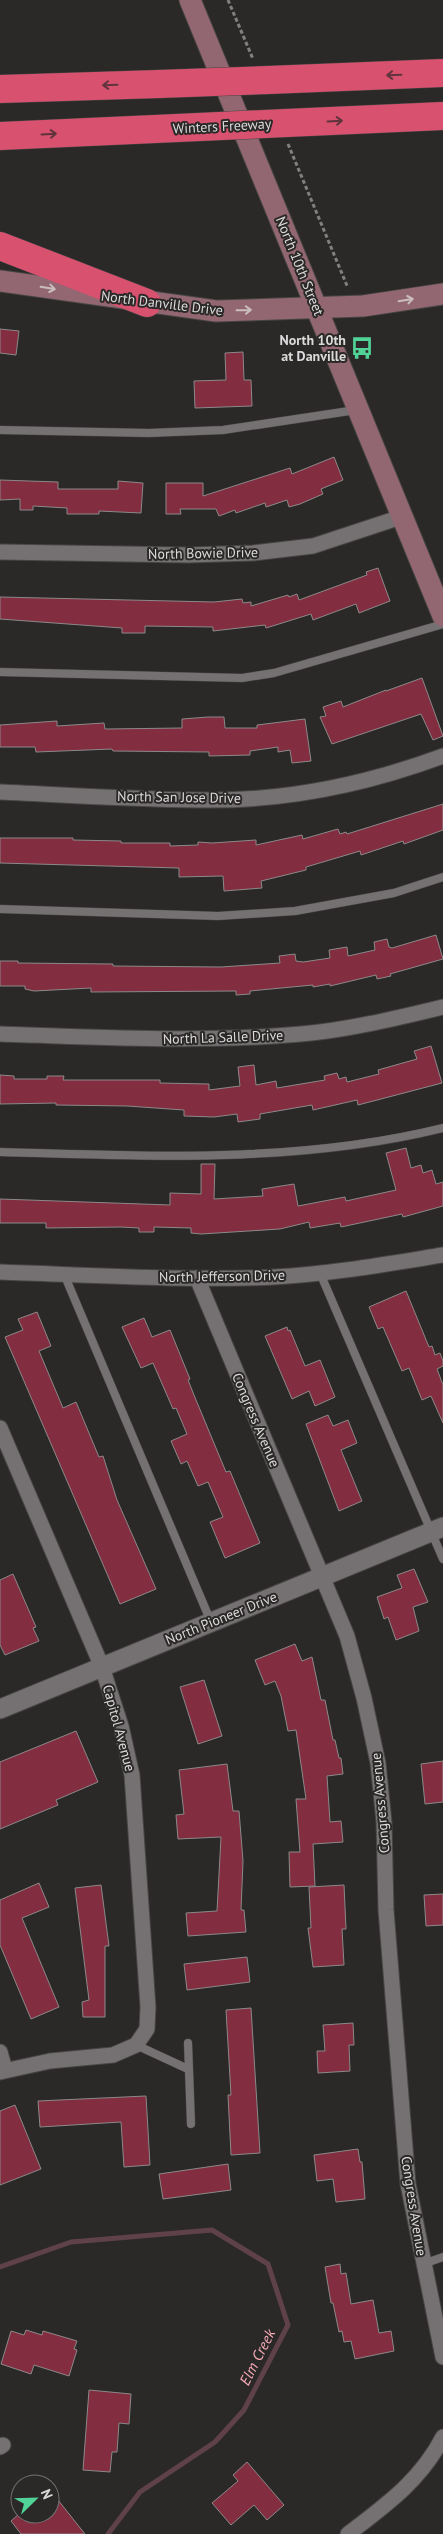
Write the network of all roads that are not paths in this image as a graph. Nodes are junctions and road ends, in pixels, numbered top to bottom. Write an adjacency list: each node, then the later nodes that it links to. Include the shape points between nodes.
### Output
1 (190, 0): 10 (main road, North 10th Street)
2 (443, 73): 3 (highway, one-way to 3, bridge)
3 (0, 89)
4 (443, 116): 5 (highway, Winters Freeway, one-way to 4, bridge)
5 (0, 136)
6 (0, 246): 9 (highway)
7 (0, 281): 9 (main road, North Danville Drive, one-way to 9)
8 (443, 294): 10 (main road, North Danville Drive, one-way to 8)
9 (147, 303): 10 (main road, North Danville Drive, one-way to 10, via 216,311)
10 (318, 309): 11 (main road, North 10th Street)
11 (358, 409): 12 (lane, via 223,430 149,433); 13 (main road, North 10th Street)
12 (0, 430)
13 (401, 517): 14 (street, North Bowie Drive, via 313,546 253,553); 15 (main road, North 10th Street)
14 (0, 552)
15 (443, 616)
16 (443, 624): 17 (lane, via 274,673 242,678)
17 (0, 672)
18 (443, 756): 19 (street, North San Jose Drive, via 404,771 352,784 278,796 214,800)
19 (0, 792)
20 (443, 877): 21 (lane, via 394,893 295,911 218,916)
21 (0, 909)
22 (443, 1007): 23 (street, North La Salle Drive, via 396,1019 302,1034 198,1040)
23 (0, 1034)
24 (443, 1128): 25 (lane, via 399,1139 252,1156)
25 (0, 1152)
26 (443, 1254): 28 (street, North Jefferson Drive)
27 (0, 1272): 29 (street, North Jefferson Drive)
28 (320, 1273): 30 (street, North Jefferson Drive); 32 (lane)
29 (64, 1274): 30 (street, North Jefferson Drive); 35 (lane)
30 (197, 1278): 34 (street, Congress Avenue)
31 (0, 1428): 36 (street, Capitol Avenue)
32 (437, 1529): 33 (lane); 34 (street, North Pioneer Drive)
33 (443, 1560)
34 (323, 1576): 35 (street, North Pioneer Drive); 45 (street, Congress Avenue, via 347,1636 378,1763 408,2184)
35 (211, 1622): 36 (street, North Pioneer Drive)
36 (102, 1667): 37 (street, North Pioneer Drive); 39 (street, Capitol Avenue, via 121,1726 132,1775 148,2007 147,2029)
37 (0, 1709)
38 (188, 2043): 41 (lane)
39 (136, 2045): 41 (lane); 42 (street, via 113,2055 50,2061)
40 (0, 2052): 42 (street)
41 (188, 2070): 43 (lane)
42 (2, 2071)
43 (191, 2124)
44 (443, 2257): 45 (lane)
45 (423, 2264): 46 (street, Congress Avenue)
46 (443, 2357)
47 (443, 2437): 48 (street, via 418,2476)
48 (348, 2534)

